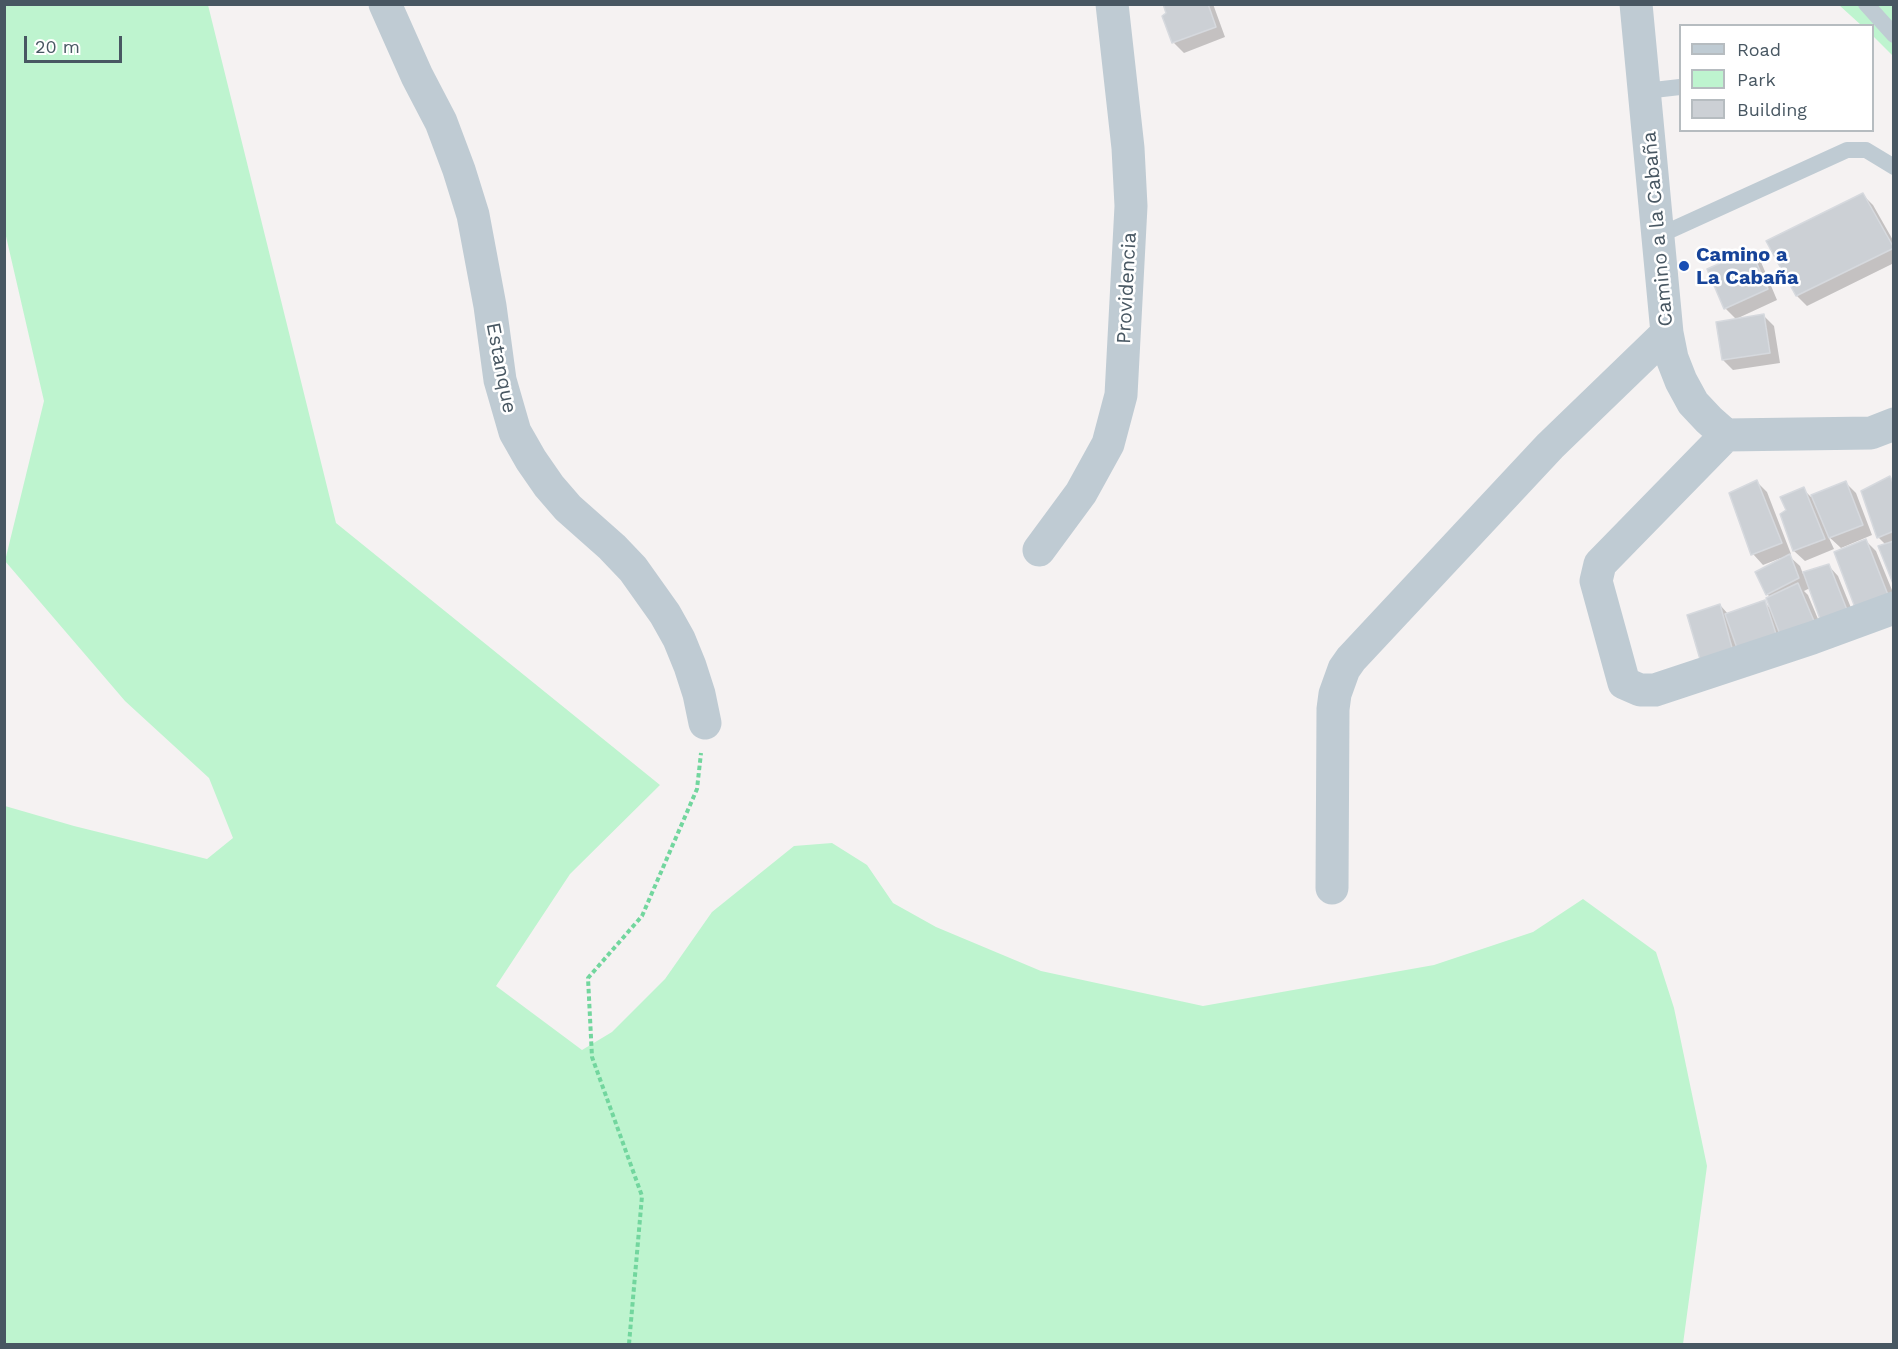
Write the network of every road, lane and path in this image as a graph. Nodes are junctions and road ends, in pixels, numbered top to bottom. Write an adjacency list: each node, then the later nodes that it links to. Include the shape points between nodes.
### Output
1 (385, 4): 15 (street, Estanque, via 441,122 473,214 500,380 515,432 549,486 633,569 660,606 690,666)
2 (1112, 4): 13 (street, Providencia, via 1131,206 1121,395 1108,444 1081,494)
3 (1636, 4): 7 (street, Camino a la Cabaña)
4 (1866, 4): 5 (lane)
5 (1893, 35)
6 (1679, 87): 7 (lane)
7 (1645, 91): 9 (street, Camino a la Cabaña)
8 (1893, 167): 9 (lane, via 1866,150 1847,150)
9 (1658, 236): 10 (street, Camino a la Cabaña)
10 (1667, 333): 12 (street, Camino a la Cabaña, via 1672,358 1685,388 1701,411); 16 (street, via 1550,446 1344,669 1333,709)
11 (1893, 424): 12 (street, via 1871,433)
12 (1726, 435): 14 (street, via 1600,564 1596,581 1624,682 1640,690 1655,690)
13 (1040, 550)
14 (1893, 608)
15 (705, 723): 17 (path, via 697,789 642,916 588,978 592,1057 642,1196)
16 (1332, 888)
17 (629, 1344)

